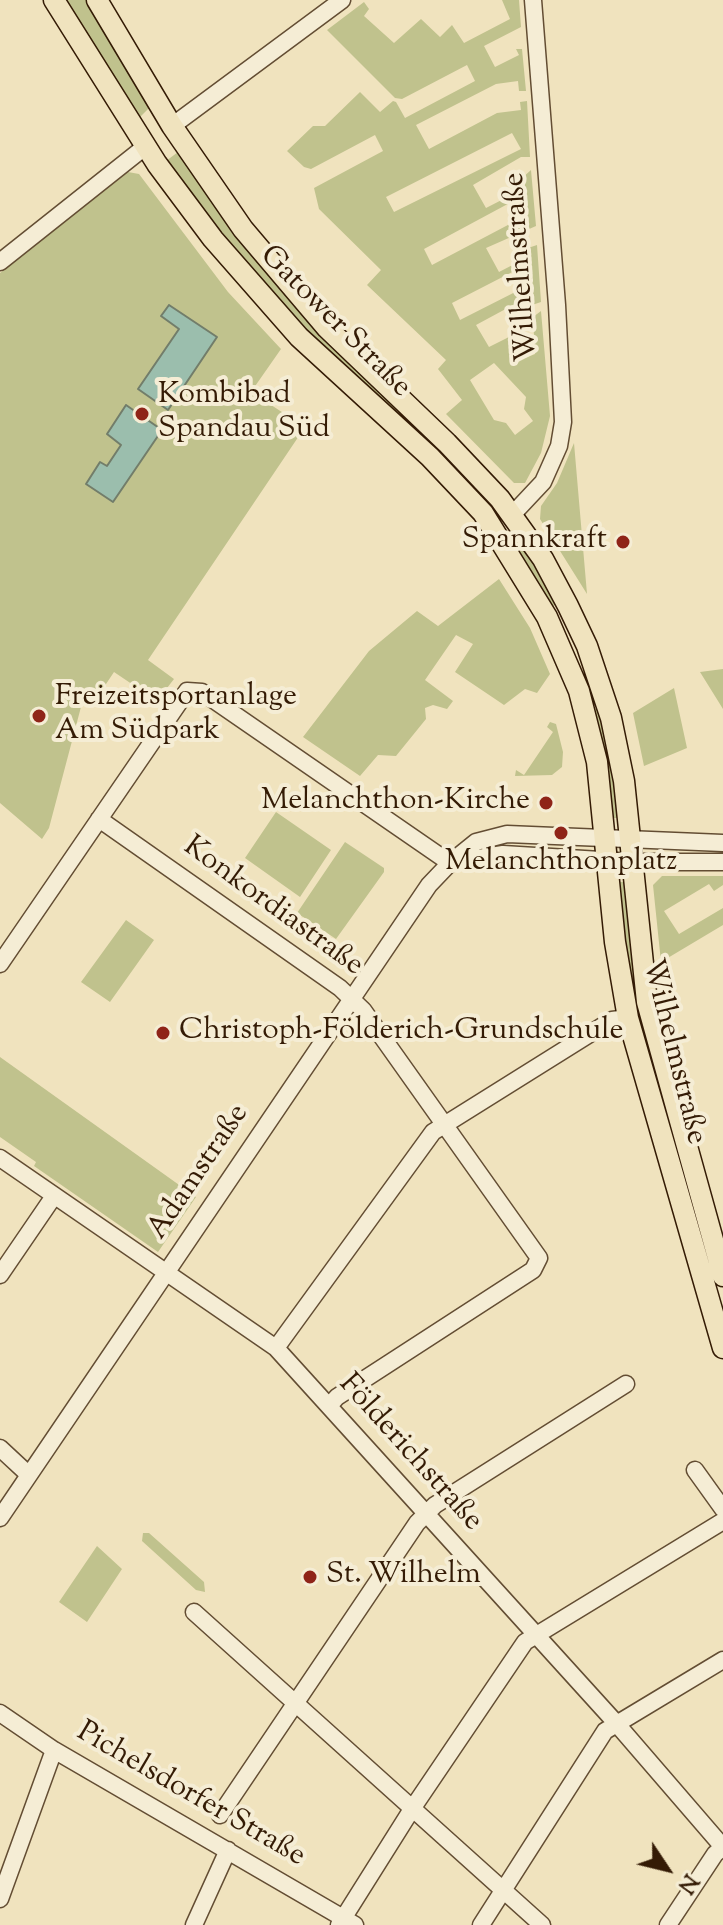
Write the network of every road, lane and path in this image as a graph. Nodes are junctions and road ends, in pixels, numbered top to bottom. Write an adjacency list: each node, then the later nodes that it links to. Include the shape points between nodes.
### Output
1 (54, 0): 6 (main road, Gatower Straße)
2 (97, 0): 5 (main road, Gatower Straße)
3 (342, 0): 5 (street)
4 (533, 0): 8 (street, Wilhelmstraße, via 563,422 543,482)
5 (172, 126): 6 (main road); 8 (main road, Gatower Straße, via 243,229 303,303)
6 (146, 146): 7 (street); 9 (main road, Gatower Straße, via 254,289 453,479)
7 (0, 262)
8 (512, 515): 9 (main road, Wilhelmstraße); 10 (main road, Wilhelmstraße)
9 (494, 530): 11 (main road, Wilhelmstraße)
10 (568, 606): 11 (main road); 13 (main road, Wilhelmstraße, via 607,700)
11 (547, 617): 15 (main road, Wilhelmstraße, via 590,729)
12 (99, 819): 18 (street, via 187,691 194,689); 19 (street); 21 (street, Konkordiastraße)
13 (631, 839): 14 (street); 15 (street); 16 (main road, Wilhelmstraße)
14 (723, 843)
15 (608, 849): 16 (street); 18 (street, via 507,834 476,842); 22 (main road, Wilhelmstraße)
16 (633, 862): 17 (street); 28 (main road, Wilhelmstraße, via 647,1002)
17 (723, 862)
18 (450, 863): 21 (street, Adamstraße, via 429,885)
19 (6, 942): 20 (street)
20 (0, 964)
21 (352, 999): 23 (street, Konkordiastraße); 26 (street, Adamstraße)
22 (628, 1018): 23 (street, via 612,1020); 29 (main road, Wilhelmstraße)
23 (444, 1124): 30 (street); 33 (street, Konkordiastraße, via 536,1253 538,1265)
24 (0, 1158): 25 (street, Földerichstraße)
25 (54, 1196): 26 (street, Földerichstraße); 27 (street)
26 (164, 1274): 30 (street, Földerichstraße); 36 (street, Adamstraße)
27 (0, 1275)
28 (723, 1276)
29 (715, 1293): 31 (main road, Wilhelmstraße)
30 (276, 1348): 33 (street, Földerichstraße)
31 (723, 1348)
32 (626, 1384): 38 (street)
33 (329, 1406): 38 (street, Földerichstraße)
34 (0, 1448): 36 (street)
35 (695, 1470): 37 (street)
36 (29, 1475): 39 (street, Adamstraße)
37 (723, 1509)
38 (425, 1514): 42 (street, Földerichstraße); 44 (street)
39 (0, 1518)
40 (723, 1521): 42 (street)
41 (194, 1612): 44 (street)
42 (535, 1636): 46 (street, Földerichstraße); 48 (street, via 525,1642)
43 (723, 1660): 46 (street)
44 (294, 1702): 48 (street); 49 (street)
45 (0, 1713): 47 (street, Pichelsdorfer Straße)
46 (616, 1723): 50 (street, Földerichstraße); 52 (street, via 605,1731)
47 (54, 1750): 51 (street, Pichelsdorfer Straße); 53 (street)
48 (412, 1809): 52 (street); 54 (street)
49 (220, 1815)
50 (723, 1847): 58 (street)
51 (228, 1850): 54 (street, Pichelsdorfer Straße); 55 (street)
52 (503, 1891): 56 (street); 57 (street)
53 (0, 1899)
54 (345, 1922)
55 (194, 1925)
56 (481, 1925)
57 (542, 1925)
58 (668, 1925)

